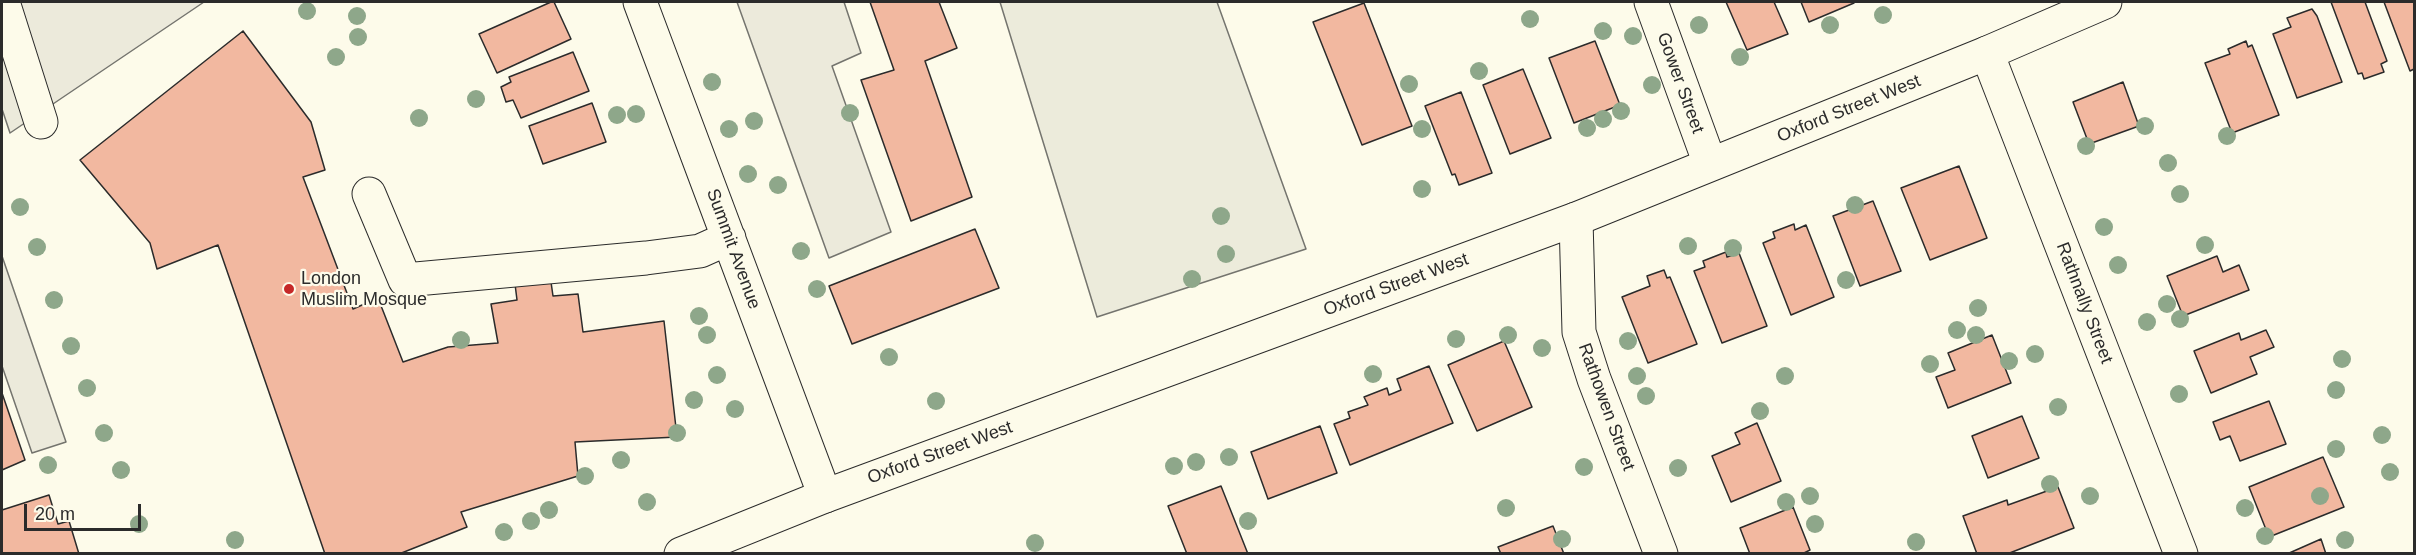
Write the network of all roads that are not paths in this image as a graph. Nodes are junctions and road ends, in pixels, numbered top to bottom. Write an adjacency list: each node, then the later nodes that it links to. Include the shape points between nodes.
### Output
1 (3, 2): 6 (street)
2 (640, 2): 10 (street, Summit Avenue)
3 (1651, 2): 7 (street, Gower Street)
4 (2105, 2): 5 (street, Oxford Street West)
5 (1987, 53): 7 (street, Oxford Street West); 14 (street, Rathnally Street)
6 (41, 122)
7 (1710, 164): 9 (street, Oxford Street West)
8 (369, 194): 10 (street, via 405,280 657,257 700,251)
9 (1576, 219): 11 (street, Oxford Street West); 13 (street, Rathowen Street, via 1579,332)
10 (729, 238): 11 (street, Summit Avenue)
11 (825, 496): 12 (street, Oxford Street West)
12 (681, 554)
13 (1661, 554)
14 (2181, 554)

